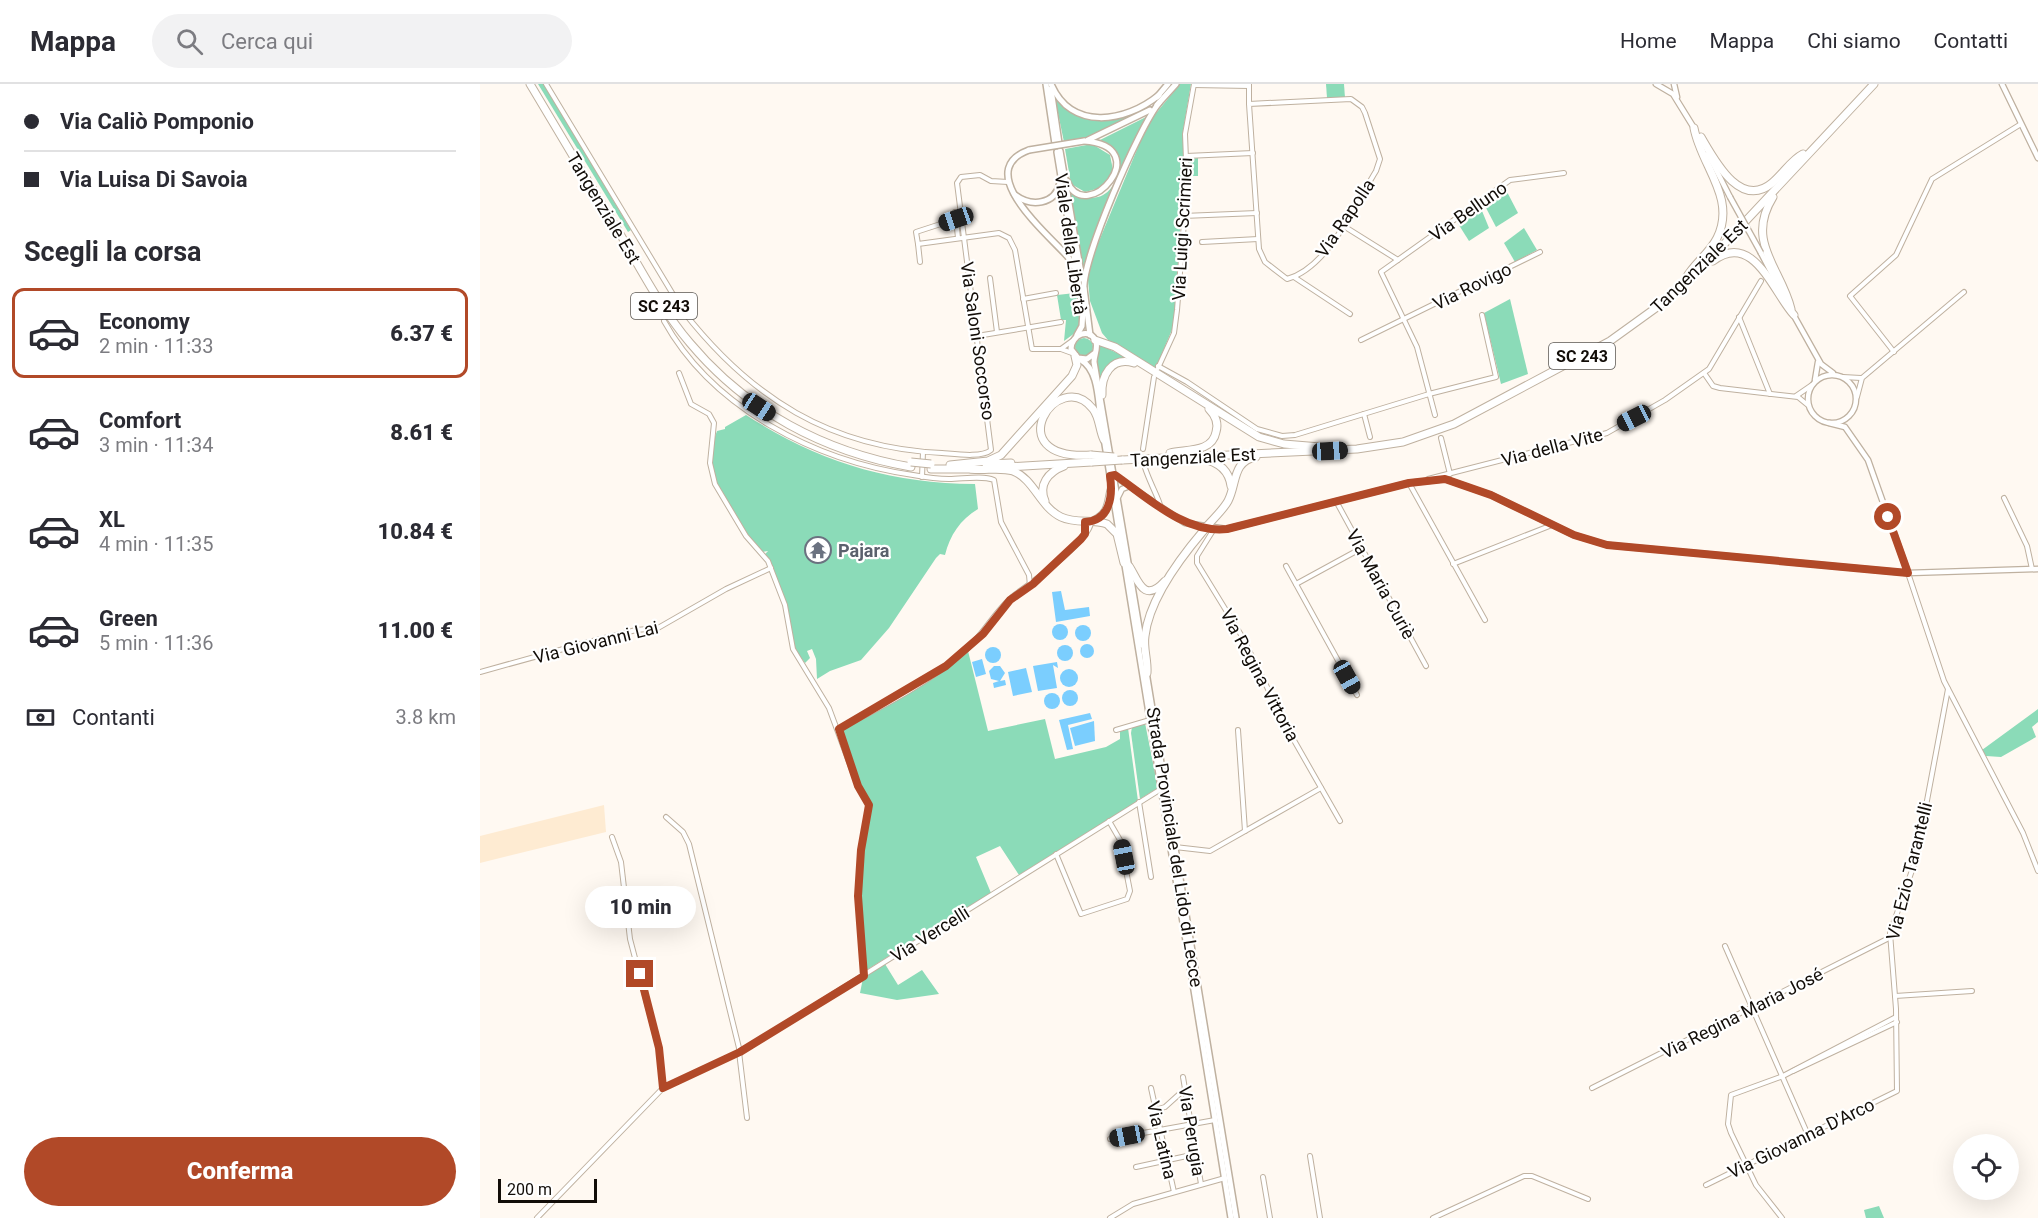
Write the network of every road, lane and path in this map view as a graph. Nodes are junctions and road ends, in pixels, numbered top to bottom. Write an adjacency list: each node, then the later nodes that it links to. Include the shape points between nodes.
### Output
1 (530, 84): 101 (highway, Tangenziale Est / SC 243, via 666,310 710,365 759,407 804,434 849,452)
2 (535, 84): 101 (highway, Tangenziale Est / SC 243, via 676,318 714,365 762,404 804,429 851,448)
3 (546, 84): 97 (street, via 683,311 731,367 762,393 835,433 891,449)
4 (1049, 84): 13 (main road, via 1067,108 1076,114 1096,117 1125,114); 21 (main road)
5 (1656, 84): 14 (street, via 1669,90)
6 (1674, 84): 14 (street)
7 (1868, 84): 24 (highway, Tangenziale Est / SC 243)
8 (1874, 84): 27 (highway, Tangenziale Est / SC 243)
9 (2002, 84): 18 (street)
10 (1171, 85): 13 (main road); 15 (main road)
11 (1194, 85): 12 (street); 25 (street, Via Luigi Scrimieri, via 1186,119)
12 (1249, 85): 16 (street)
13 (1159, 95): 17 (main road)
14 (1677, 100): 19 (street)
15 (1159, 103): 17 (main road); 48 (main road, via 1143,126 1094,245 1085,270)
16 (1249, 104): 23 (street); 35 (street, Via Rapolla, via 1351,99 1362,106 1380,159)
17 (1126, 123): 20 (main road)
18 (2021, 124): 26 (street); 68 (street, via 1932,179 1896,255 1850,296)
19 (1693, 127): 24 (highway, via 1730,180 1744,189 1767,187); 47 (highway, via 1720,193 1724,215 1714,244); 53 (street, bridge)
20 (1084, 141): 22 (main road, via 1103,145 1116,162 1112,183 1098,193 1085,194 1071,188); 29 (main road, bridge, via 1029,150 1014,159)
21 (1057, 144)
22 (1059, 151): 30 (main road, via 1059,185 1049,199 1026,202); 48 (main road, Viale della Libertà); 52 (main road, Viale della Libertà)
23 (1253, 153): 25 (street); 32 (street)
24 (1803, 154): 47 (highway, Tangenziale Est / SC 243)
25 (1186, 156): 33 (street, Via Luigi Scrimieri)
26 (2038, 158)
27 (1801, 162): 47 (highway, Tangenziale Est / SC 243); 53 (highway, via 1773,197 1762,223 1764,246)
28 (1564, 173): 42 (street, Via Belluno, via 1510,180)
29 (1008, 182): 30 (main road); 36 (street, Via Saloni Soccorso, via 980,175 959,178)
30 (1010, 190): 52 (main road, via 1068,257)
31 (955, 212): 34 (street)
32 (1257, 213): 33 (street); 38 (street)
33 (1183, 216): 72 (street, Via Luigi Scrimieri, via 1178,310 1174,333)
34 (956, 219): 37 (street); 40 (street, via 916,232)
35 (1342, 225): 42 (street); 44 (street, Via Rapolla, via 1323,255)
36 (964, 237): 37 (street); 51 (street, via 999,233 1009,238 1016,250); 97 (street, Via Saloni Soccorso, via 992,448 987,453)
37 (958, 238): 40 (street)
38 (1258, 239): 39 (street); 44 (street, via 1265,262 1282,278)
39 (1202, 242)
40 (918, 244): 43 (street)
41 (1539, 252): 57 (street, Via Rovigo)
42 (1398, 260): 57 (street, Via Belluno, via 1381,272)
43 (920, 262)
44 (1294, 277): 54 (street)
45 (990, 278): 61 (street)
46 (1761, 281): 56 (street)
47 (1685, 282): 53 (highway, via 1718,257 1744,254 1758,264); 95 (highway, Tangenziale Est / SC 243, via 1615,333 1450,421 1379,442); 98 (highway, Tangenziale Est / SC 243, via 1610,341 1454,424 1380,446)
48 (1084, 290): 64 (main road, Viale della Libertà)
49 (1964, 292): 68 (street)
50 (1056, 293): 51 (street)
51 (1023, 299): 60 (street)
52 (1082, 303): 63 (main road, Viale della Libertà, via 1083,322)
53 (1792, 312): 70 (street)
54 (1350, 314)
55 (1482, 315): 80 (street, via 1496,377)
56 (1739, 317): 75 (street, Via della Vite); 81 (street)
57 (1404, 319): 65 (street, Via Rovigo); 80 (street, via 1418,346)
58 (664, 321): 108 (street, via 679,345 712,380 774,428 853,463)
59 (1061, 322): 60 (street)
60 (1028, 326): 61 (street); 67 (street, via 1034,351)
61 (997, 332): 62 (street)
62 (983, 335)
63 (1077, 335): 64 (main road, Viale della Libertà); 66 (main road, Viale della Libertà)
64 (1093, 338): 69 (main road, Viale della Libertà); 74 (highway, via 1115,347)
65 (1361, 340)
66 (1072, 341): 67 (street); 71 (main road, Viale della Libertà)
67 (1061, 350): 71 (street)
68 (1894, 352): 78 (street)
69 (1095, 353): 71 (main road, via 1089,358); 82 (main road, Viale della Libertà)
70 (1815, 354): 76 (street); 79 (street, via 1818,370)
71 (1076, 356): 94 (main road, Viale della Libertà, via 1088,365 1094,377); 103 (highway, via 1072,376 1001,455 988,461)
72 (1158, 366): 74 (street, Via Luigi Scrimieri); 87 (street, via 1270,434 1295,435)
73 (680, 373): 126 (street, via 691,404 709,414 714,423 710,455 715,484 740,527)
74 (1153, 373): 82 (highway, via 1131,362 1117,363 1105,374); 85 (highway); 96 (street, Via Luigi Scrimieri)
75 (1704, 373): 81 (street, via 1713,386); 106 (street, Via della Vite, via 1607,433)
76 (1835, 374): 77 (street); 79 (street)
77 (1843, 377): 78 (street); 84 (street, via 1854,387)
78 (1862, 378): 84 (street)
79 (1814, 383): 83 (street, via 1801,395); 86 (street)
80 (1430, 394): 87 (street); 89 (street)
81 (1770, 394): 83 (street)
82 (1102, 395): 107 (main road, Viale della Libertà)
83 (1793, 396): 86 (street)
84 (1857, 397): 88 (street)
85 (1200, 402): 95 (highway, via 1259,437); 99 (highway, via 1216,418 1213,439 1201,448)
86 (1809, 406): 90 (street, via 1817,418)
87 (1364, 414): 92 (street)
88 (1851, 414): 90 (street, via 1842,422); 91 (street)
89 (1435, 415)
90 (1829, 423): 91 (street)
91 (1850, 433): 128 (street, via 1868,460)
92 (1370, 437)
93 (1441, 438): 106 (street)
94 (1104, 440): 100 (highway, via 1096,414 1087,404 1065,398 1048,407 1041,425 1049,447 1064,456); 107 (main road, Viale della Libertà)
95 (1320, 447): 99 (highway, Tangenziale Est / SC 243)
96 (1143, 449)
97 (923, 452): 108 (street)
98 (1282, 453): 99 (highway, Tangenziale Est / SC 243); 113 (highway, via 1243,462)
99 (1170, 455): 100 (highway, Tangenziale Est / SC 243, bridge); 113 (highway, via 1219,464 1230,478)
100 (1092, 460): 103 (highway, Tangenziale Est / SC 243); 105 (highway, Tangenziale Est / SC 243); 118 (highway, via 1062,466 1049,475 1042,493)
101 (911, 464): 104 (highway, Tangenziale Est / SC 243, bridge)
102 (1144, 464): 117 (street)
103 (950, 465): 104 (highway, Tangenziale Est / SC 243)
104 (931, 466): 105 (highway, Tangenziale Est / SC 243)
105 (970, 469): 118 (highway, via 1014,472)
106 (1450, 474): 109 (street, Via della Vite)
107 (1112, 476): 111 (main road, Strada Provinciale del Lido di Lecce); 112 (street); 114 (main road, Strada Provinciale del Lido di Lecce)
108 (922, 477): 129 (street, via 994,480 1001,522)
109 (1428, 479): 110 (street); 120 (street, via 1464,484)
110 (1409, 483): 116 (street); 124 (street)
111 (1112, 486): 119 (highway, via 1106,512); 123 (main road, Strada Provinciale del Lido di Lecce)
112 (1130, 486): 114 (street, via 1122,489); 117 (street)
113 (1230, 495): 121 (highway)
114 (1118, 497): 123 (main road, Strada Provinciale del Lido di Lecce)
115 (2004, 498): 127 (street)
116 (1336, 501): 121 (street, via 1227,529); 122 (street, Via Maria Curiè)
117 (1160, 505): 121 (street, via 1185,523)
118 (1054, 513): 119 (highway)
119 (1088, 522): 123 (highway, via 1102,522 1114,530); 131 (street, via 1085,534)
120 (1552, 525): 124 (street); 128 (street, via 1607,545)
121 (1208, 529): 130 (highway); 144 (street, Via Regina Vittoria, via 1197,563 1243,638)
122 (1362, 548): 132 (street); 135 (street, Via Maria Curiè)
123 (1127, 564): 130 (highway, via 1137,584 1144,588 1160,587); 137 (main road, Strada Provinciale del Lido di Lecce); 140 (main road, Strada Provinciale del Lido di Lecce)
124 (1453, 564): 134 (street)
125 (1286, 566): 132 (street)
126 (771, 568): 136 (street, Via Giovanni Lai, via 658,628 636,630); 141 (street, via 785,604 793,649)
127 (2035, 569): 128 (street)
128 (1908, 573): 138 (street)
129 (1029, 575): 131 (street); 133 (street)
130 (1171, 575): 137 (highway, via 1147,626)
131 (1041, 577): 133 (street)
132 (1296, 584): 139 (street)
133 (1030, 586): 141 (street, via 1010,600 983,634 946,666)
134 (1485, 620)
135 (1426, 666)
136 (480, 672)
137 (1146, 673): 152 (main road, Strada Provinciale del Lido di Lecce)
138 (1948, 689): 154 (street, via 2023,833); 156 (street, Via Ezio Tarantelli, via 1916,859)
139 (1357, 696)
140 (1150, 720): 142 (street); 145 (main road, Strada Provinciale del Lido di Lecce)
141 (839, 729): 158 (street, via 858,786 869,805 858,896)
142 (1116, 730)
143 (1238, 730): 150 (street)
144 (1321, 788): 149 (street, Via Regina Vittoria); 150 (street)
145 (1161, 789): 146 (street, Via Vercelli); 173 (main road, Strada Provinciale del Lido di Lecce)
146 (1139, 802): 148 (street, Via Vercelli); 155 (street)
147 (666, 817): 163 (street, via 689,844)
148 (1109, 821): 153 (street, Via Vercelli); 153 (street, via 1120,840 1131,891 1127,899 1081,915)
149 (1340, 821)
150 (1245, 831): 152 (street, via 1210,851)
151 (612, 837): 166 (street, via 621,862 628,929 659,1048)
152 (1175, 847): 184 (main road, Strada Provinciale del Lido di Lecce)
153 (1056, 854): 158 (street, Via Vercelli)
154 (2038, 871)
155 (1151, 877)
156 (1890, 938): 160 (street, Via Ezio Tarantelli); 161 (street, Via Regina Maria José)
157 (1725, 946): 161 (street)
158 (864, 976): 163 (street, Via Vercelli)
159 (1972, 991): 160 (street)
160 (1895, 996): 162 (street, Via Ezio Tarantelli)
161 (1752, 1009): 164 (street); 168 (street, Via Regina Maria José)
162 (1897, 1019): 164 (street); 170 (street, Via Ezio Tarantelli)
163 (740, 1052): 166 (street, Via Vercelli); 172 (street)
164 (1783, 1076): 176 (street); 181 (street, via 1734,1092 1729,1099 1728,1124)
165 (1183, 1077): 169 (street, Via Perugia)
166 (663, 1088): 189 (street)
167 (1151, 1088): 171 (street, Via Latina)
168 (1592, 1088)
169 (1185, 1089): 171 (street, via 1165,1107); 174 (street, Via Perugia)
170 (1896, 1091): 176 (street, Via Giovanna D'Arco)
171 (1155, 1110): 175 (street, Via Latina)
172 (747, 1118)
173 (1215, 1120): 174 (street); 184 (main road, Strada Provinciale del Lido di Lecce)
174 (1191, 1124): 175 (street); 178 (street, Via Perugia)
175 (1160, 1130): 177 (street); 180 (street, Via Latina)
176 (1808, 1135): 181 (street, Via Giovanna D'Arco)
177 (1110, 1139)
178 (1196, 1154): 180 (street); 185 (street, Via Perugia)
179 (1310, 1156): 193 (street)
180 (1167, 1160): 182 (street); 187 (street, Via Latina)
181 (1747, 1165): 186 (street, Via Giovanna D'Arco); 195 (street, via 1756,1185)
182 (1136, 1167)
183 (1263, 1177): 192 (street)
184 (1226, 1178): 185 (street); 191 (main road, Strada Provinciale del Lido di Lecce)
185 (1201, 1184): 187 (street)
186 (1706, 1185)
187 (1174, 1192): 190 (street, via 1133,1204)
188 (1588, 1199): 194 (street, via 1524,1176)
189 (537, 1218)
190 (1110, 1218)
191 (1233, 1218)
192 (1270, 1218)
193 (1320, 1218)
194 (1433, 1218)
195 (1782, 1218)

